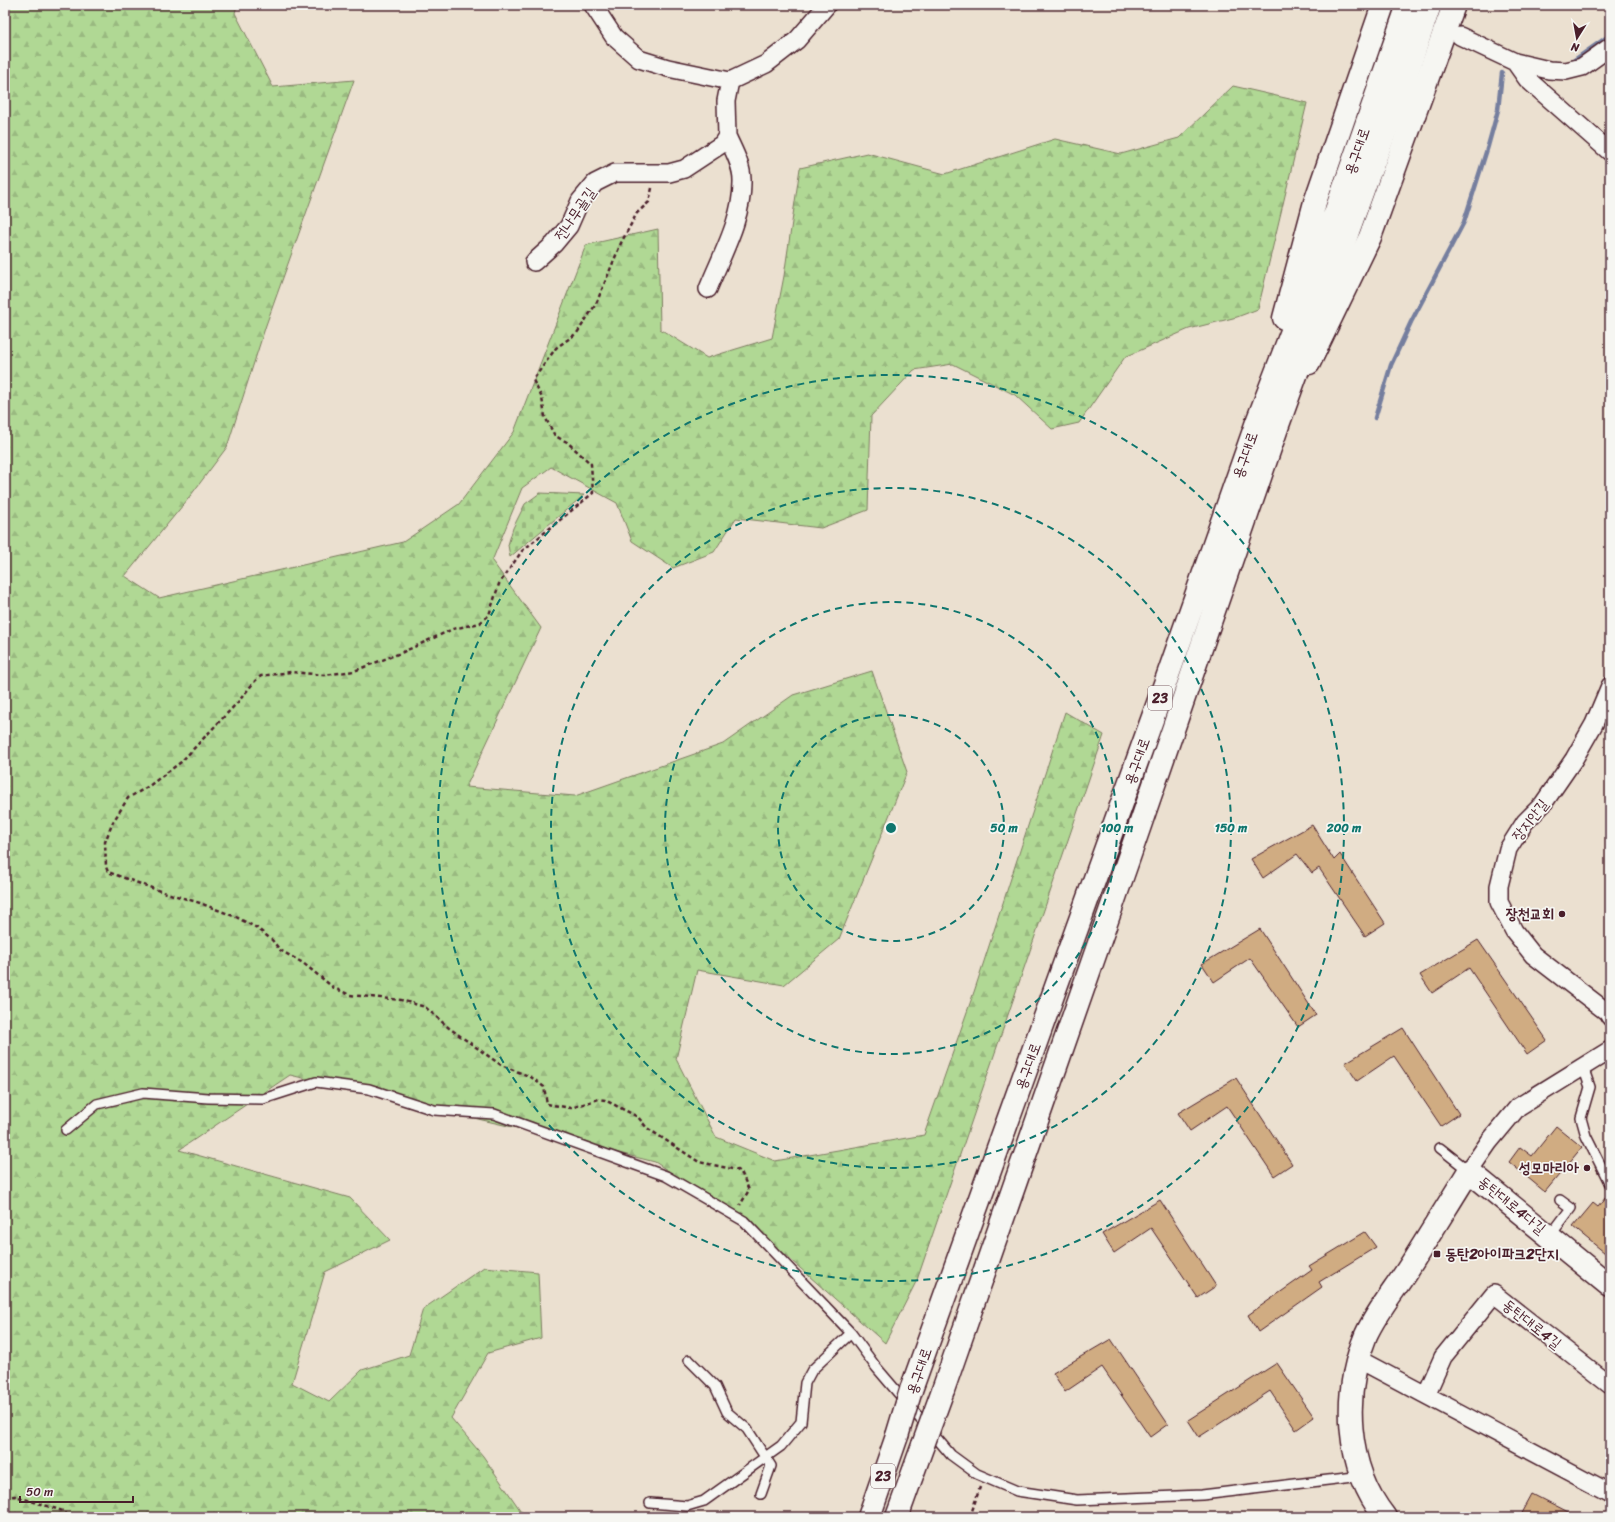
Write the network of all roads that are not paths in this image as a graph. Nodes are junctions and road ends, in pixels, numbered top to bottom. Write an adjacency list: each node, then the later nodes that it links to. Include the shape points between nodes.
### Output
1 (593, 5): 10 (street, via 614,37 639,59)
2 (827, 5): 10 (street, via 797,40 766,64)
3 (1383, 5): 15 (main road, via 1315,202)
4 (1408, 5): 15 (main road, 용구대로 / 23, via 1312,279)
5 (1430, 5): 16 (main road, 용구대로 / 23)
6 (1454, 5): 16 (main road, via 1370,237)
7 (1460, 36): 9 (street)
8 (1610, 47): 9 (street, via 1582,67 1566,71)
9 (1515, 62): 12 (street, via 1527,79)
10 (730, 81): 11 (street, via 726,101)
11 (727, 136): 13 (street, 전나무골길, via 722,144 684,169 669,173 615,173 596,183 580,201 569,226); 14 (street, via 737,158 742,179 739,211)
12 (1610, 152)
13 (534, 262)
14 (708, 289)
15 (1257, 422): 38 (main road, 용구대로 / 23, bridge, via 911,1390)
16 (1278, 425): 39 (main road, 용구대로 / 23, bridge, via 1128,863)
17 (1610, 686): 18 (street, 장지안길, via 1594,724 1574,759 1543,804 1525,822 1508,849 1499,886 1499,902 1514,931 1533,955 1607,1012)
18 (1610, 1017)
19 (1610, 1050): 20 (street)
20 (1583, 1066): 23 (street, via 1518,1107 1489,1142); 24 (lane, via 1590,1087 1581,1118 1586,1136)
21 (66, 1130): 28 (lane, via 98,1104 143,1093 263,1099 316,1082 370,1089 434,1110 494,1114 666,1176 744,1221)
22 (1440, 1148): 23 (lane)
23 (1470, 1171): 26 (main road, 동탄대로4다길); 29 (main road, via 1382,1306 1367,1334)
24 (1610, 1184)
25 (1560, 1200): 26 (lane, via 1571,1208)
26 (1550, 1236): 27 (main road, 동탄대로4다길)
27 (1610, 1286)
28 (851, 1333): 33 (lane, via 812,1370 806,1383 801,1422 781,1446); 34 (lane, via 876,1367 951,1455 977,1474 1017,1491 1077,1500 1202,1495)
29 (1358, 1359): 32 (street); 34 (main road, via 1351,1392 1350,1417 1354,1448)
30 (689, 1360): 33 (lane, via 714,1386 727,1412 747,1429)
31 (1610, 1385): 32 (street, 동탄대로4길, via 1494,1294 1443,1357)
32 (1426, 1395): 35 (street)
33 (765, 1457): 36 (lane, via 771,1466); 37 (lane, via 704,1501 687,1506)
34 (1362, 1476): 40 (main road)
35 (1610, 1493)
36 (761, 1494)
37 (650, 1503)
38 (869, 1517)
39 (897, 1517)
40 (1385, 1517)

